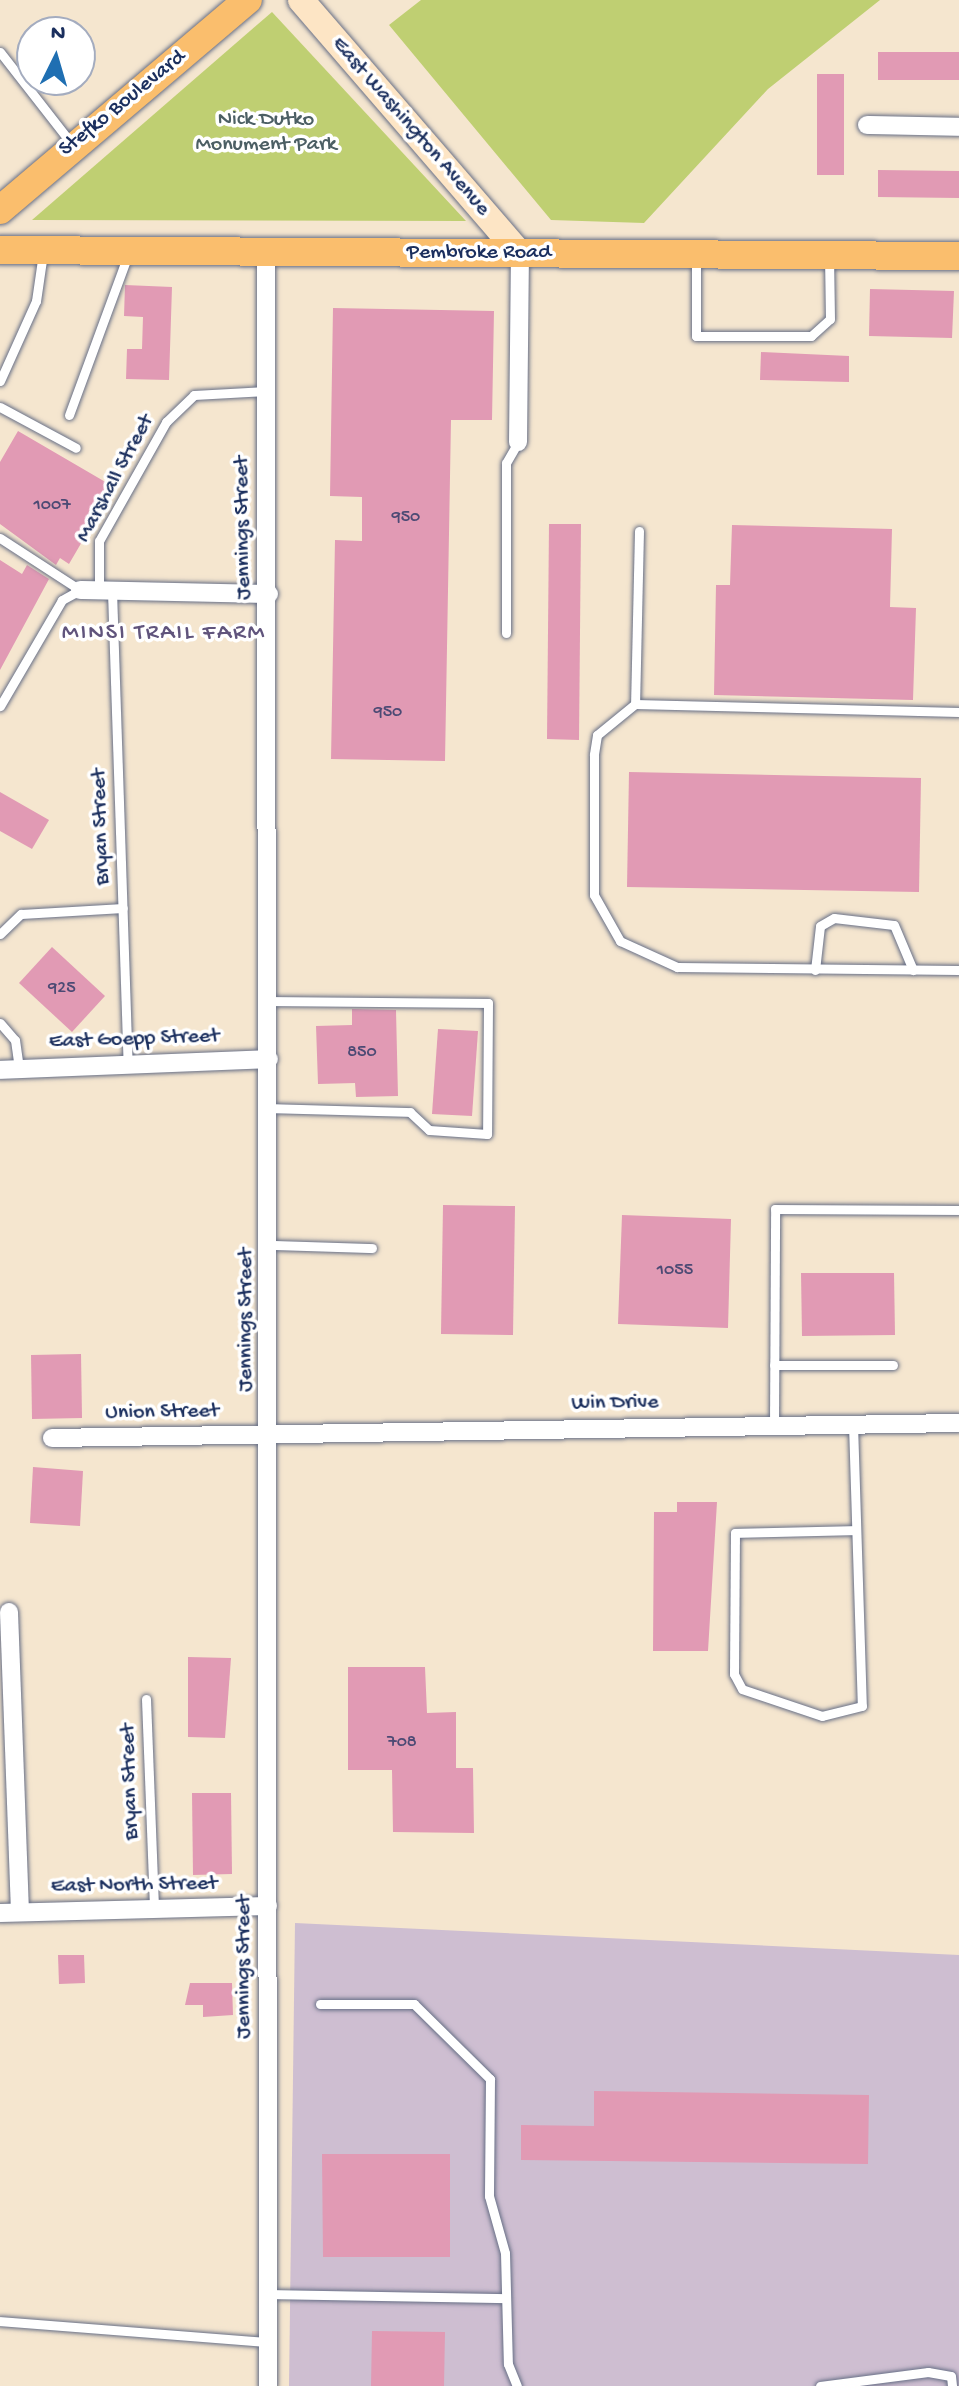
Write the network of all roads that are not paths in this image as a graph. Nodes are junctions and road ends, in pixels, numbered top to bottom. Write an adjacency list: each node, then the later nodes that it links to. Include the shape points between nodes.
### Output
1 (248, 0): 6 (main road, Stefko Boulevard)
2 (301, 0): 12 (street, East Washington Avenue)
3 (0, 54): 6 (lane)
4 (867, 125): 5 (street)
5 (959, 127)
6 (72, 144): 7 (main road, Stefko Boulevard)
7 (0, 210)
8 (0, 250): 9 (main road, Pembroke Road)
9 (43, 250): 10 (main road, Pembroke Road); 16 (lane, via 36,301)
10 (129, 252): 11 (main road, Pembroke Road); 19 (lane)
11 (266, 253): 12 (main road, Pembroke Road); 17 (street, Jennings Street)
12 (520, 254): 13 (main road, Pembroke Road); 20 (street)
13 (696, 254): 14 (main road, Pembroke Road); 14 (lane, via 696,336 811,336 830,319)
14 (829, 255): 15 (main road, Pembroke Road)
15 (959, 256)
16 (0, 381)
17 (266, 391): 24 (lane, Marshall Street, via 194,395 166,422 99,541); 25 (street, Jennings Street)
18 (0, 407): 21 (lane)
19 (69, 415)
20 (518, 442): 26 (lane, via 506,463)
21 (76, 448)
22 (639, 531): 27 (lane)
23 (0, 538): 24 (lane)
24 (97, 590): 25 (street); 28 (lane, via 62,600); 30 (lane, Bryan Street)
25 (269, 594): 35 (street, Jennings Street)
26 (506, 633)
27 (635, 704): 29 (lane); 32 (lane, via 597,735 594,895 602,919 620,941 677,967)
28 (0, 706)
29 (959, 712)
30 (123, 908): 31 (lane, via 21,914); 38 (lane, Bryan Street)
31 (0, 934)
32 (815, 970): 33 (lane); 33 (lane, via 820,926 834,918 894,925)
33 (913, 970): 34 (lane)
34 (959, 970)
35 (269, 1001): 37 (street, Jennings Street); 41 (lane, via 488,1003 487,1134 429,1130 410,1112)
36 (0, 1023): 39 (lane, via 15,1040)
37 (269, 1059): 38 (street, East Goepp Street); 41 (street, Jennings Street)
38 (128, 1063): 39 (street, East Goepp Street)
39 (19, 1069): 40 (street, East Goepp Street)
40 (0, 1070)
41 (270, 1108): 43 (street, Jennings Street)
42 (959, 1210): 45 (lane, via 775,1209)
43 (271, 1245): 44 (lane); 50 (street, Jennings Street)
44 (372, 1248)
45 (774, 1365): 46 (lane); 49 (lane)
46 (893, 1365)
47 (959, 1423): 48 (street, Win Drive)
48 (853, 1424): 49 (street, Win Drive); 52 (lane)
49 (774, 1425): 50 (street, Win Drive)
50 (272, 1436): 51 (street, Union Street); 55 (street, Jennings Street)
51 (52, 1438)
52 (855, 1530): 52 (lane, via 862,1706 822,1716 742,1689 734,1674 735,1533)
53 (9, 1612): 57 (street)
54 (146, 1699): 56 (lane, Bryan Street)
55 (268, 1906): 56 (street, East North Street); 60 (street, Jennings Street)
56 (154, 1911): 57 (street, East North Street)
57 (20, 1912): 58 (street, East North Street)
58 (0, 1913)
59 (320, 2004): 61 (lane, via 414,2004 490,2079 489,2196 505,2253)
60 (270, 2294): 61 (lane); 63 (street, Jennings Street)
61 (506, 2298): 65 (lane, via 508,2364)
62 (0, 2321): 63 (lane)
63 (269, 2342): 64 (street, Jennings Street)
64 (268, 2386)
65 (517, 2386)
66 (820, 2386): 67 (lane, via 928,2372 951,2376)
67 (952, 2386)

